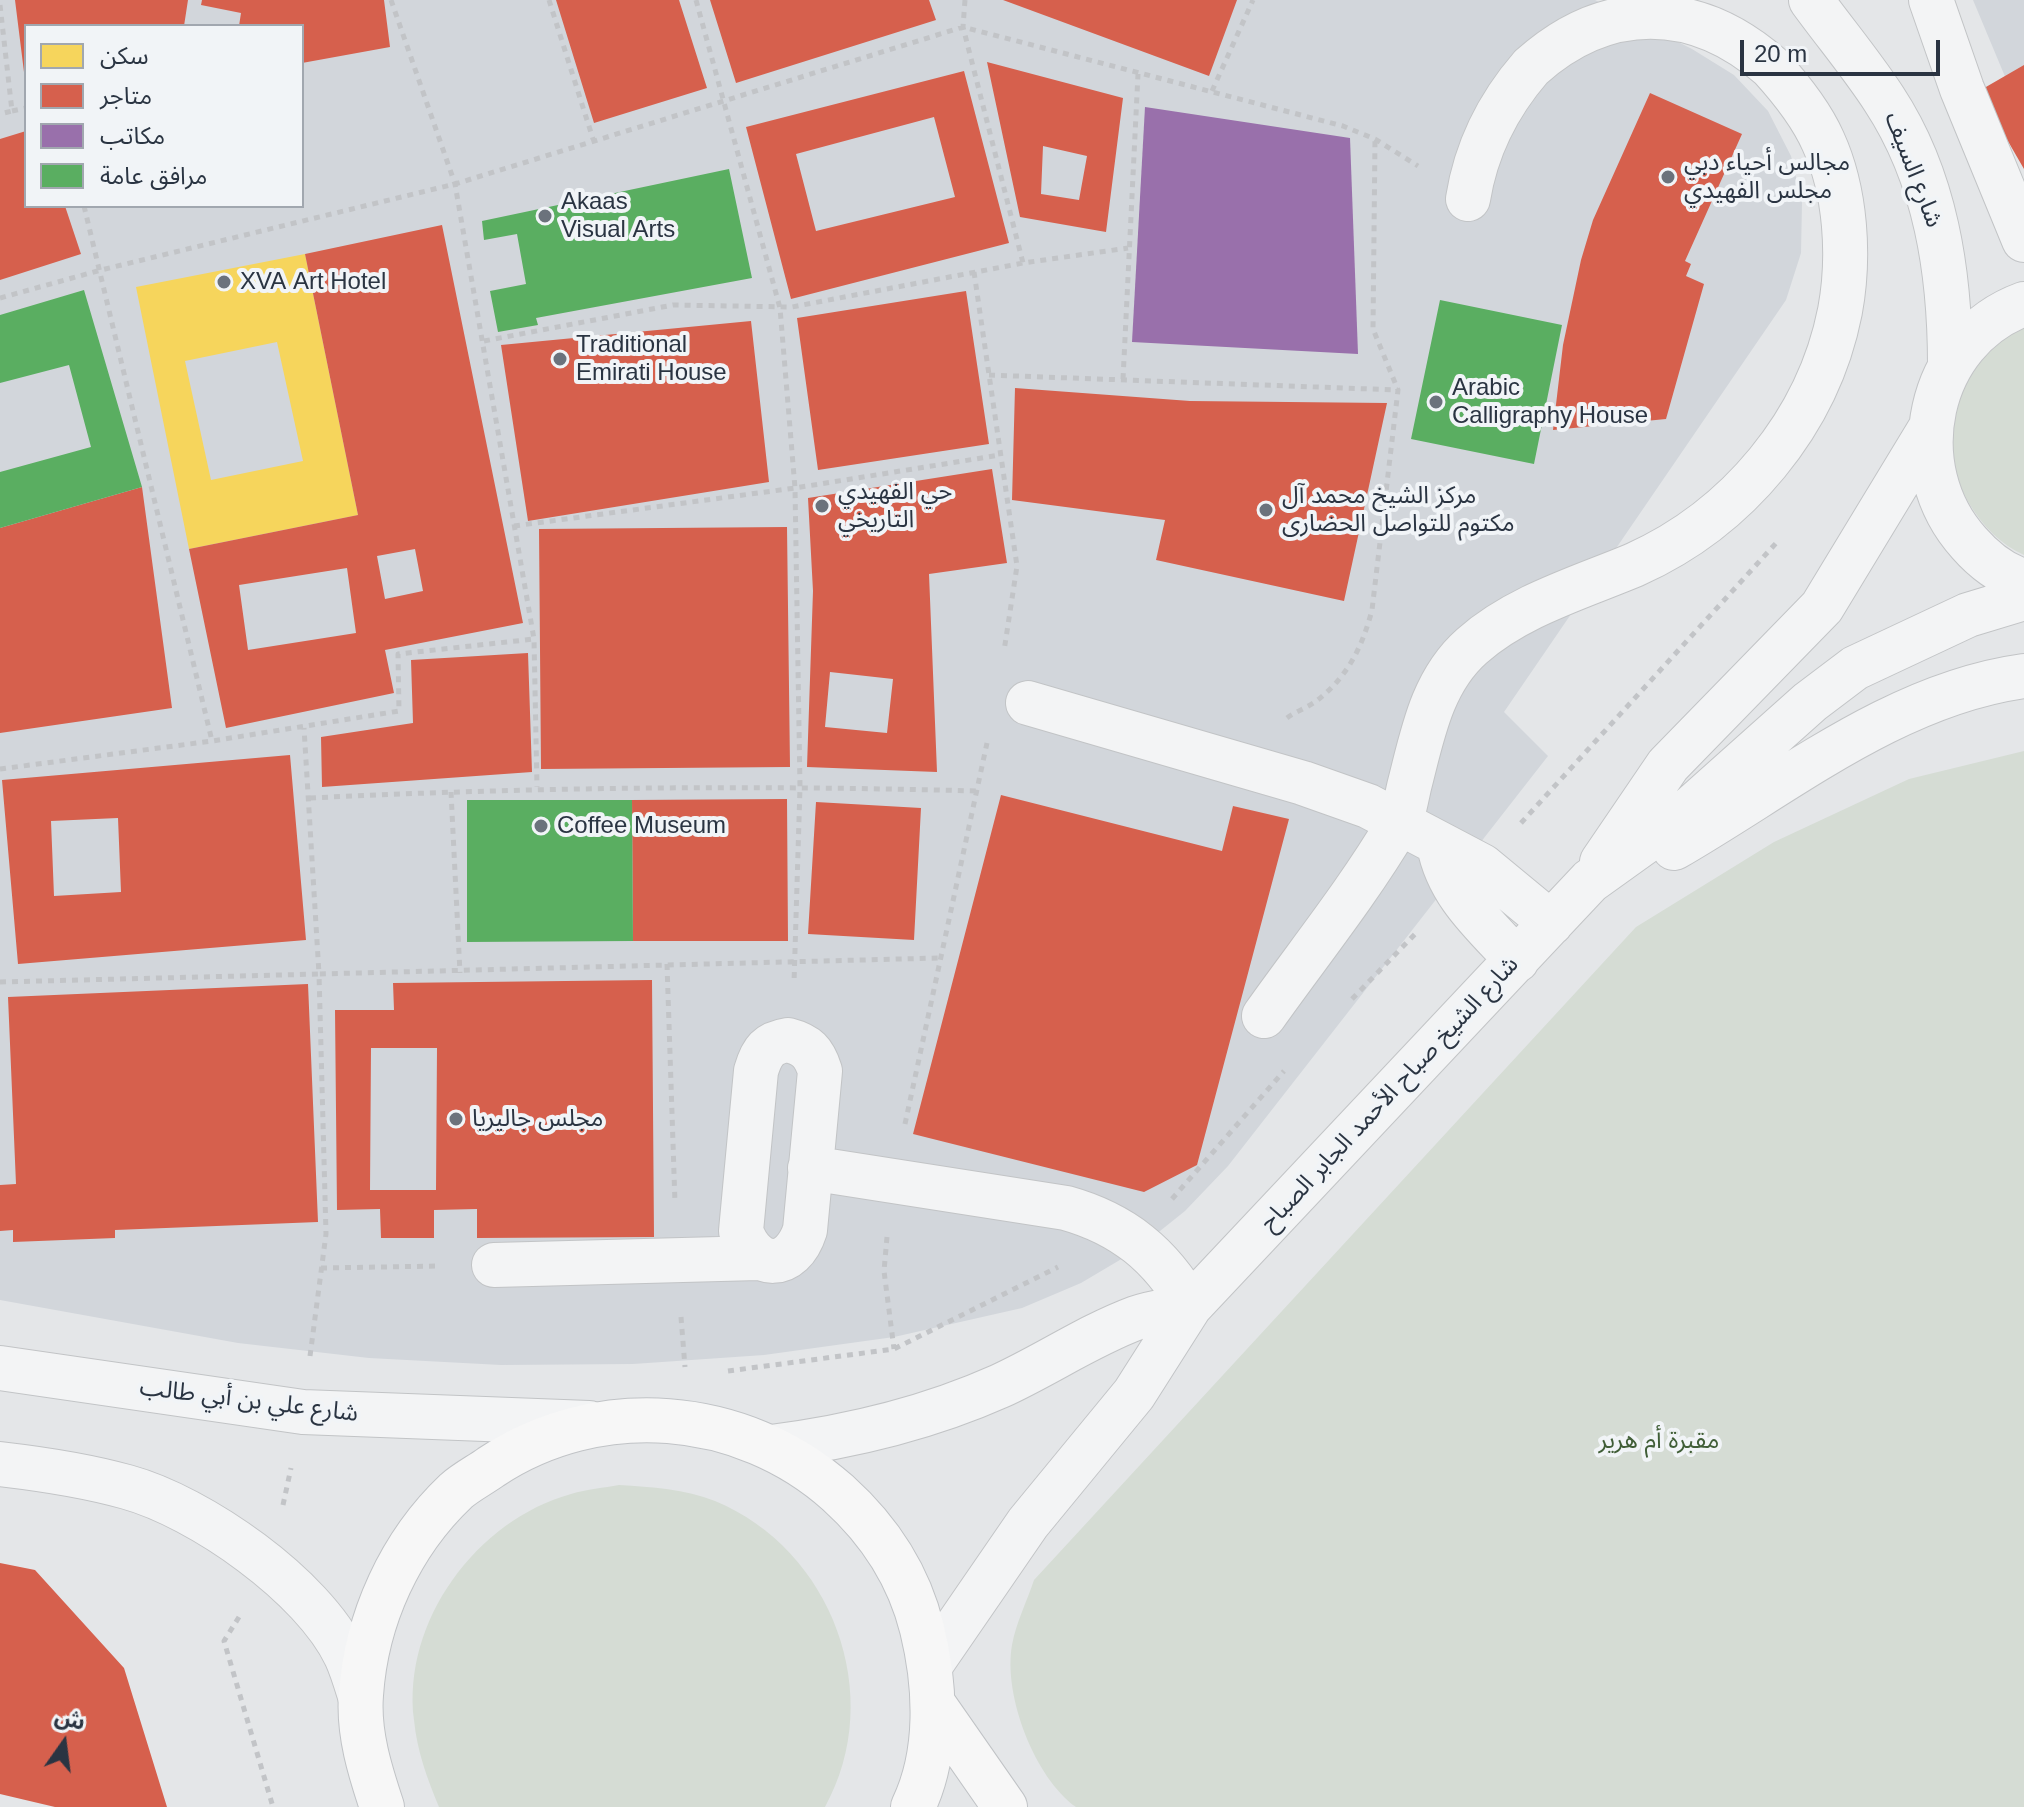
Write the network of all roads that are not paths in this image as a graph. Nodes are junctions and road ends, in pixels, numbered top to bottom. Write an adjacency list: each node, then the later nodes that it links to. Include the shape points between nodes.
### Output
1 (1811, 0): 7 (street, شارع السيف, via 1885,100 1910,148 1944,255)
2 (1931, 0): 5 (street)
3 (1636, 2): 4 (street, via 1584,20 1527,71 1483,142); 13 (street, via 1699,12 1728,26 1792,90 1823,141 1840,197 1845,256 1840,311 1825,364 1802,415 1733,501 1689,536 1518,614 1466,651 1431,705)
4 (1468, 199)
5 (2024, 240)
6 (2024, 304): 7 (street, via 1975,334)
7 (1950, 365): 8 (street, via 1936,396)
8 (1930, 429): 9 (street, via 1937,490 1954,527 1981,556); 15 (street, شارع الشيخ صباح الأحمد الجابر الصباح, via 1822,607 1668,765)
9 (2024, 581)
10 (2024, 598): 15 (street, شارع الشيخ صباح الأحمد الجابر الصباح, via 1968,615 1855,668 1689,810)
11 (2024, 676): 15 (street, via 1935,699 1861,733 1667,852)
12 (1028, 703): 13 (street, via 1336,794)
13 (1400, 822): 14 (street); 18 (street)
14 (1439, 845): 16 (street, via 1482,866); 17 (street, via 1456,892)
15 (1590, 881): 16 (street, شارع الشيخ صباح الأحمد الجابر الصباح)
16 (1551, 923): 17 (street, شارع الشيخ صباح الأحمد الجابر الصباح)
17 (1517, 960): 22 (street, شارع الشيخ صباح الأحمد الجابر الصباح)
18 (1264, 1016)
19 (810, 1168): 20 (street, via 800,1246 789,1257); 20 (street, via 820,1071 804,1044 772,1043 756,1071 741,1231); 22 (street, via 1098,1217 1152,1254)
20 (758, 1258): 21 (street)
21 (494, 1265)
22 (1190, 1306): 25 (street, via 1140,1317 1000,1386 924,1415 844,1438); 27 (street, شارع الشيخ صباح الأحمد الجابر الصباح, via 1134,1394 1028,1523)
23 (0, 1368): 24 (street, شارع علي بن أبي طالب, via 303,1412)
24 (595, 1423): 25 (main road, via 693,1423); 28 (main road, via 521,1447 456,1490 406,1550 373,1620)
25 (771, 1447): 27 (main road, via 818,1476 861,1514 886,1547 918,1610)
26 (0, 1464): 28 (street, via 130,1487 183,1509 231,1538 315,1612 345,1654)
27 (932, 1685): 30 (main road, via 922,1788); 31 (main road)
28 (360, 1696): 29 (main road, via 366,1760)
29 (382, 1807)
30 (913, 1807)
31 (1005, 1807)

